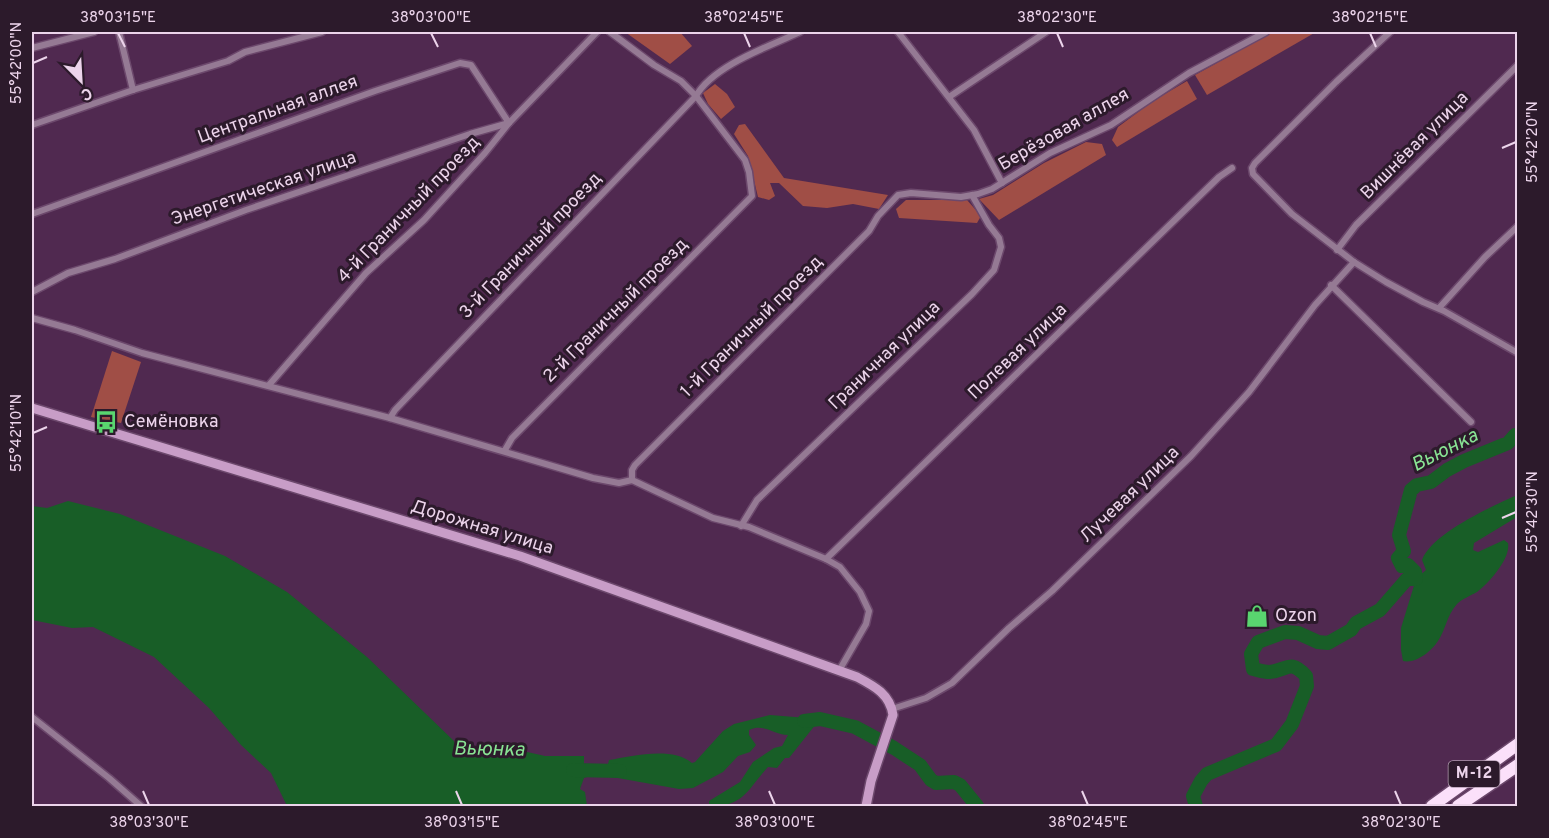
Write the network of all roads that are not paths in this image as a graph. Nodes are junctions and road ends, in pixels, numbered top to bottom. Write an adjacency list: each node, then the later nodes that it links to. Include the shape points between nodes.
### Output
1 (94, 32): 11 (street)
2 (119, 32): 13 (street)
3 (322, 32): 13 (street, via 245,52 228,61)
4 (597, 32): 16 (street, 4-й Граничный проезд)
5 (610, 32): 14 (street, via 681,81)
6 (800, 32): 14 (street, via 727,67 701,87)
7 (897, 32): 15 (street)
8 (1046, 32): 15 (street)
9 (1266, 32): 19 (street, Берёзовая аллея, via 1189,73 1111,125 1050,153)
10 (1390, 32): 24 (street, via 1252,168 1253,174 1292,214)
11 (32, 48)
12 (1518, 65): 24 (street, Вишнёвая улица, via 1356,225)
13 (133, 90): 17 (street)
14 (696, 96): 33 (street, 3-й Граничный проезд); 35 (street, 2-й Граничный проезд, via 744,160 752,196 512,438)
15 (949, 97): 19 (street, via 974,130)
16 (509, 123): 22 (street, Центральная аллея, via 471,65 460,63); 27 (street, Энергетическая улица, via 68,273); 31 (street, 4-й Граничный проезд, via 424,220 366,273)
17 (32, 125)
18 (1232, 168): 38 (street, Полевая улица)
19 (1002, 183): 21 (street, Берёзовая аллея)
20 (898, 195): 21 (street, Берёзовая аллея); 36 (street, 1-й Граничный проезд, via 869,231 635,465)
21 (972, 195): 37 (street, Граничная улица, via 1002,247 994,270 757,500)
22 (32, 214)
23 (1518, 226): 28 (street)
24 (1337, 250): 25 (street)
25 (1354, 262): 26 (street, Лучевая улица); 28 (street)
26 (1331, 285): 34 (street); 40 (street, Лучевая улица, via 1250,392 1109,537 952,682 926,698)
27 (32, 292)
28 (1439, 308): 30 (street)
29 (32, 318): 31 (street, via 142,353)
30 (1518, 353)
31 (269, 385): 33 (street)
32 (32, 408): 39 (main road, Дорожная улица, via 520,556)
33 (390, 418): 35 (street)
34 (1472, 422)
35 (505, 450): 36 (street, via 609,482)
36 (632, 480): 37 (street, via 713,518)
37 (741, 526): 38 (street)
38 (826, 559): 39 (street, via 845,572 869,611 866,624)
39 (840, 669): 40 (main road, Дорожная улица, via 881,691)
40 (892, 710): 45 (main road, via 892,723)
41 (32, 717): 44 (street)
42 (1518, 744): 46 (highway, М-12)
43 (1518, 765): 47 (highway, М-12)
44 (141, 807)
45 (866, 807)
46 (1432, 807)
47 (1458, 807)

